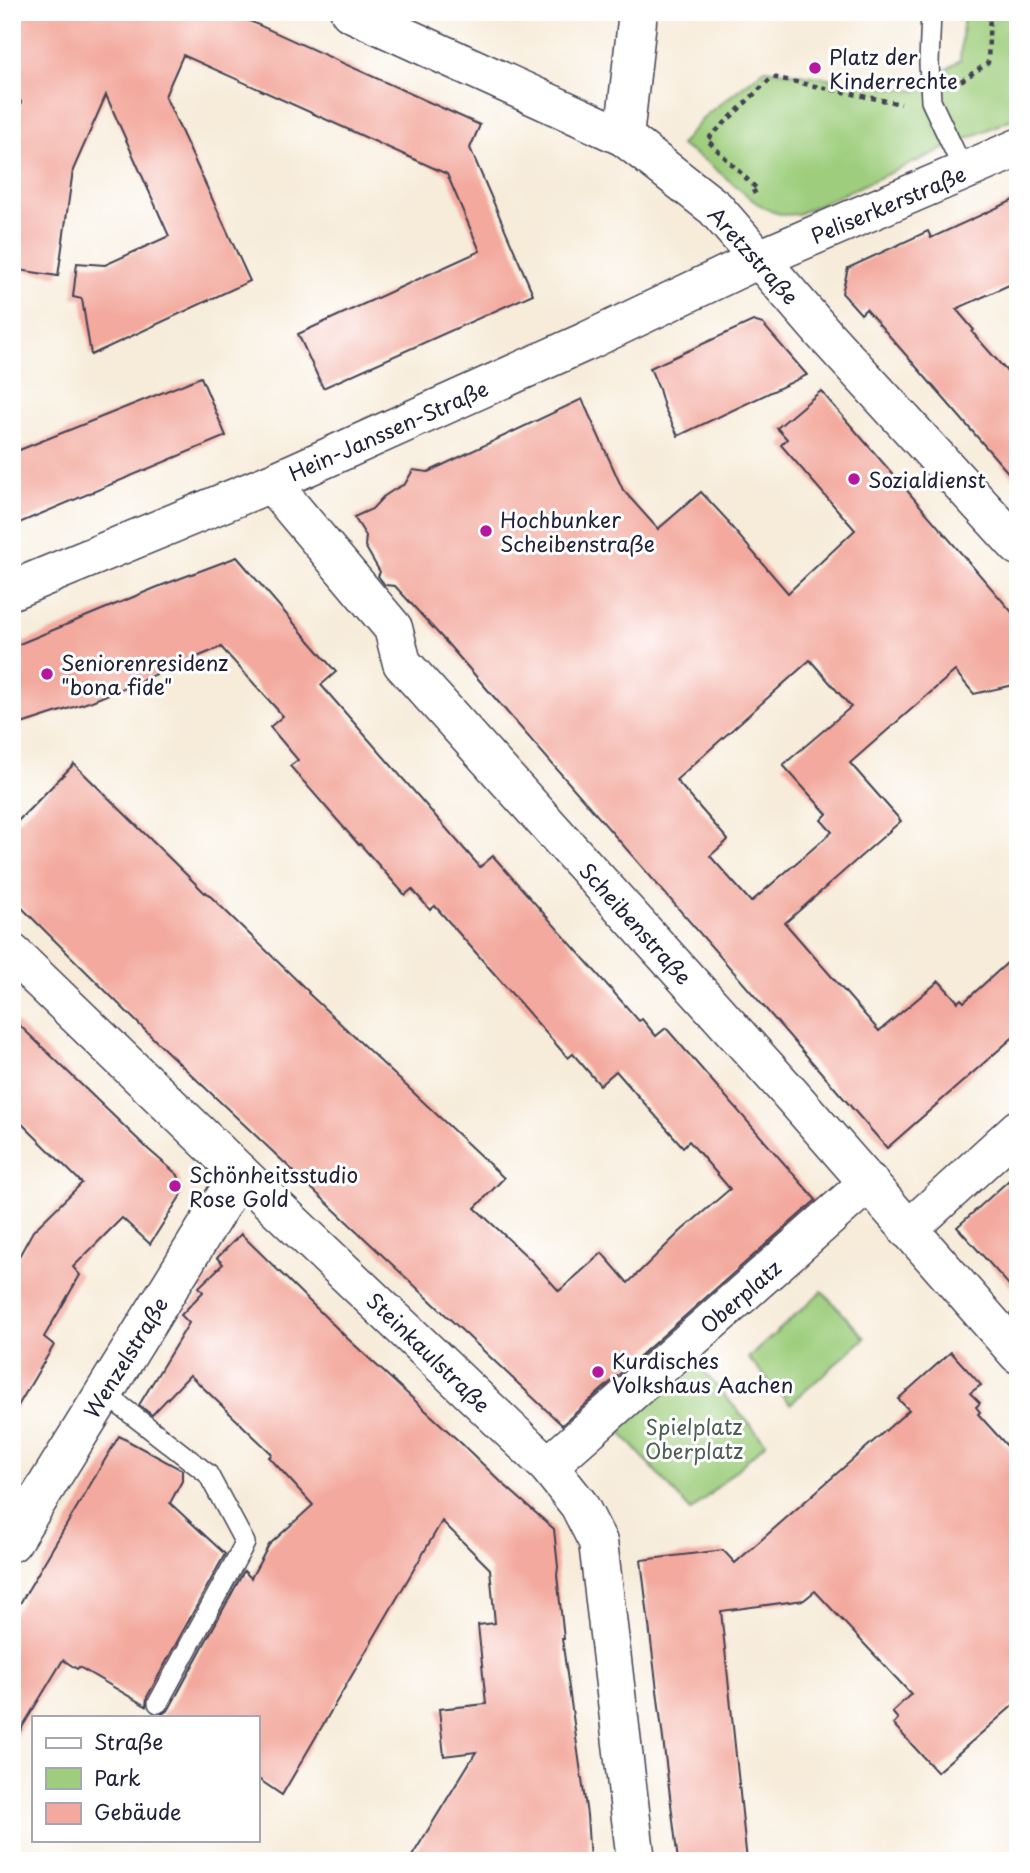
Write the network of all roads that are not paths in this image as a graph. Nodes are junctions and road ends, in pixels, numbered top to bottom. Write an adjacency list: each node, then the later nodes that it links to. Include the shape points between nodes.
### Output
1 (350, 12): 4 (street, Aretzstraße)
2 (638, 12): 4 (street)
3 (931, 12): 6 (lane, via 931,101)
4 (624, 137): 7 (street, Aretzstraße, via 715,208)
5 (1018, 148): 6 (street, Peliserkerstraße)
6 (964, 171): 7 (street, Peliserkerstraße)
7 (759, 260): 8 (street, Hein-Janssen-Straße); 9 (street, Aretzstraße)
8 (271, 483): 10 (street, Hein-Janssen-Straße); 14 (street, Scheibenstraße, via 393,628 402,663)
9 (1018, 545)
10 (12, 590)
11 (12, 953): 13 (street, Steinkaulstraße)
12 (1018, 1129): 15 (street)
13 (240, 1173): 17 (street, Wenzelstraße); 18 (street, Steinkaulstraße)
14 (869, 1182): 15 (street, Scheibenstraße); 18 (street, Oberplatz)
15 (908, 1230): 16 (street, Scheibenstraße)
16 (1018, 1354)
17 (103, 1392): 19 (street, Wenzelstraße); 20 (lane, via 208,1474 245,1543)
18 (548, 1466): 21 (street, Steinkaulstraße, via 579,1505 598,1542)
19 (12, 1542)
20 (158, 1703)
21 (636, 1861)

